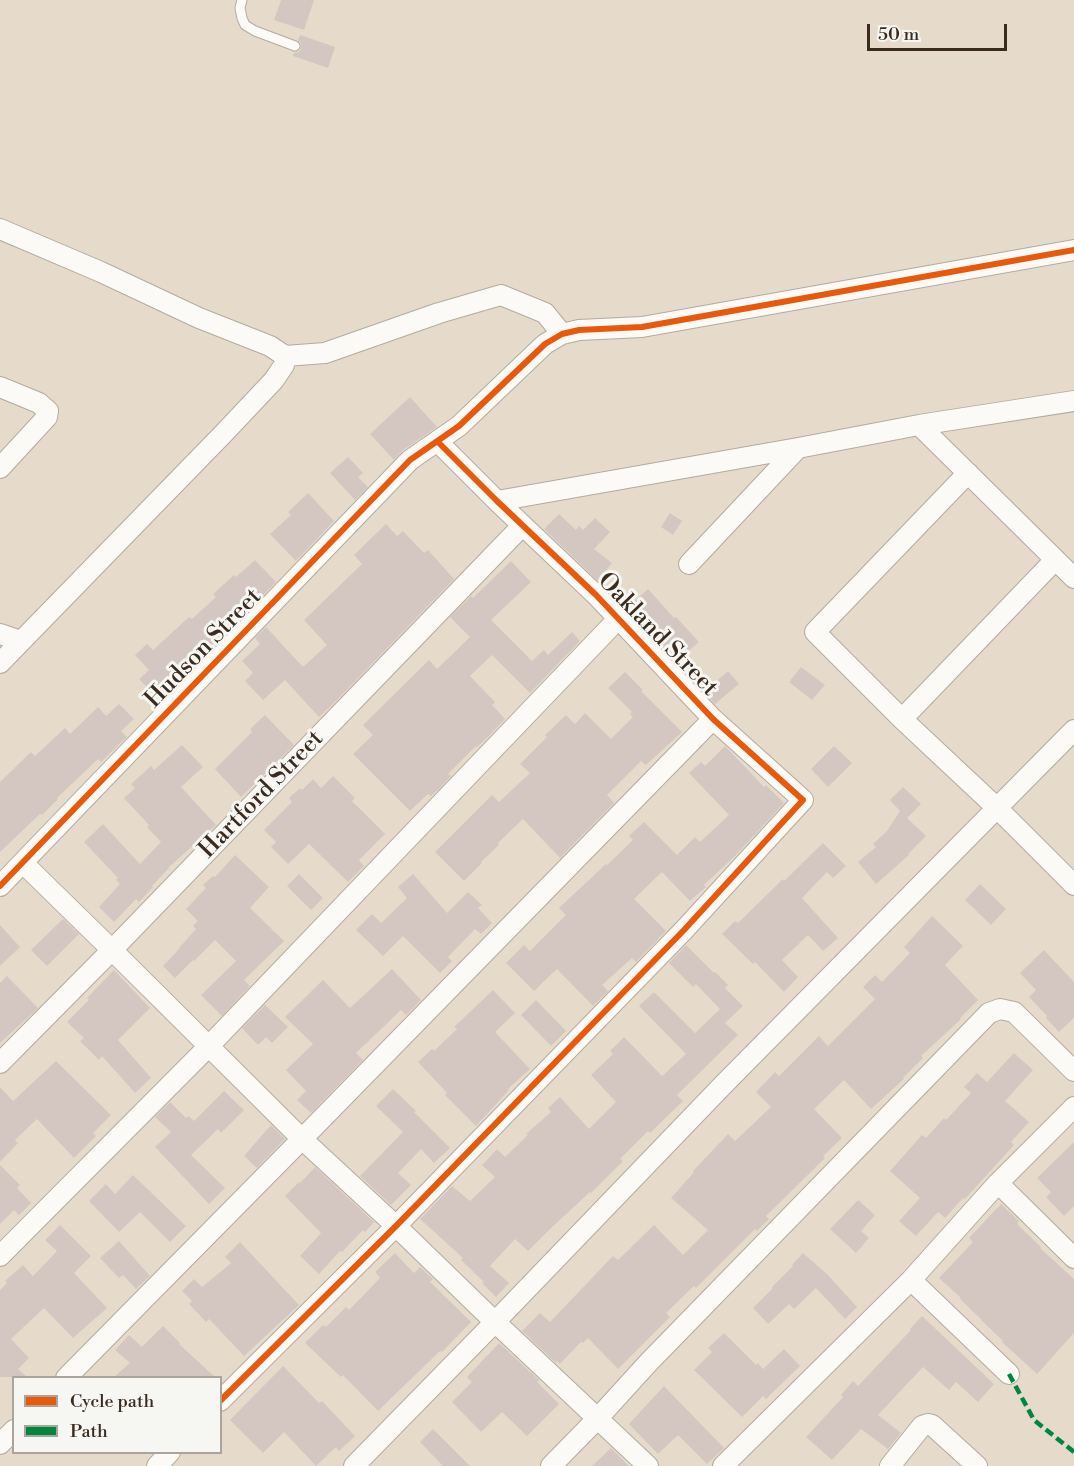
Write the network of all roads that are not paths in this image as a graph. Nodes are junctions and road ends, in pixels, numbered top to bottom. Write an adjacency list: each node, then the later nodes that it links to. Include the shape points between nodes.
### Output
1 (242, 0): 2 (lane, via 240,8 246,25)
2 (295, 46)
3 (0, 229): 6 (street, via 270,346)
4 (1074, 250): 5 (street, via 642,327)
5 (562, 334): 6 (street, via 545,313 501,295 325,353); 10 (street, Hudson Street, via 545,344)
6 (285, 357): 21 (street, via 284,365 267,388)
7 (0, 387): 12 (street, via 39,403 48,411 47,417)
8 (1074, 401): 9 (street)
9 (919, 424): 11 (street); 13 (street)
10 (438, 442): 14 (street, Oakland Street); 27 (street, Hudson Street, via 410,460)
11 (798, 448): 14 (street); 17 (street)
12 (0, 468)
13 (968, 473): 16 (street); 24 (street, via 815,632)
14 (497, 501): 15 (street, Oakland Street)
15 (522, 526): 19 (street, Oakland Street); 30 (street, Hartford Street)
16 (1055, 560): 18 (street); 24 (street)
17 (689, 564)
18 (1074, 578)
19 (618, 619): 23 (street, Oakland Street); 31 (street)
20 (0, 634): 21 (street)
21 (20, 641): 22 (street)
22 (0, 663)
23 (713, 719): 35 (street); 37 (street, Oakland Street, via 802,800 684,930)
24 (902, 719): 26 (street)
25 (1074, 730): 26 (street)
26 (997, 808): 28 (street); 41 (street)
27 (23, 863): 29 (street, Hudson Street); 30 (street)
28 (1074, 885)
29 (0, 886)
30 (112, 950): 31 (street); 32 (street, Hartford Street)
31 (208, 1047): 35 (street); 38 (street)
32 (0, 1063)
33 (1074, 1071): 45 (street, via 1014,1012 988,1013)
34 (1074, 1107): 36 (street)
35 (302, 1139): 37 (street); 43 (street)
36 (998, 1183): 39 (street); 40 (street)
37 (396, 1226): 41 (street); 44 (street)
38 (0, 1256)
39 (1074, 1258)
40 (911, 1280): 42 (street); 53 (street)
41 (495, 1322): 45 (street); 50 (street)
42 (1009, 1374)
43 (67, 1376)
44 (222, 1399)
45 (598, 1418): 51 (street); 52 (street)
46 (12, 1432): 47 (street)
47 (0, 1444)
48 (168, 1454): 49 (street)
49 (157, 1466)
50 (354, 1466)
51 (551, 1466)
52 (648, 1466)
53 (723, 1466)
54 (890, 1466): 55 (street, via 922,1426 928,1424)
55 (977, 1466)

